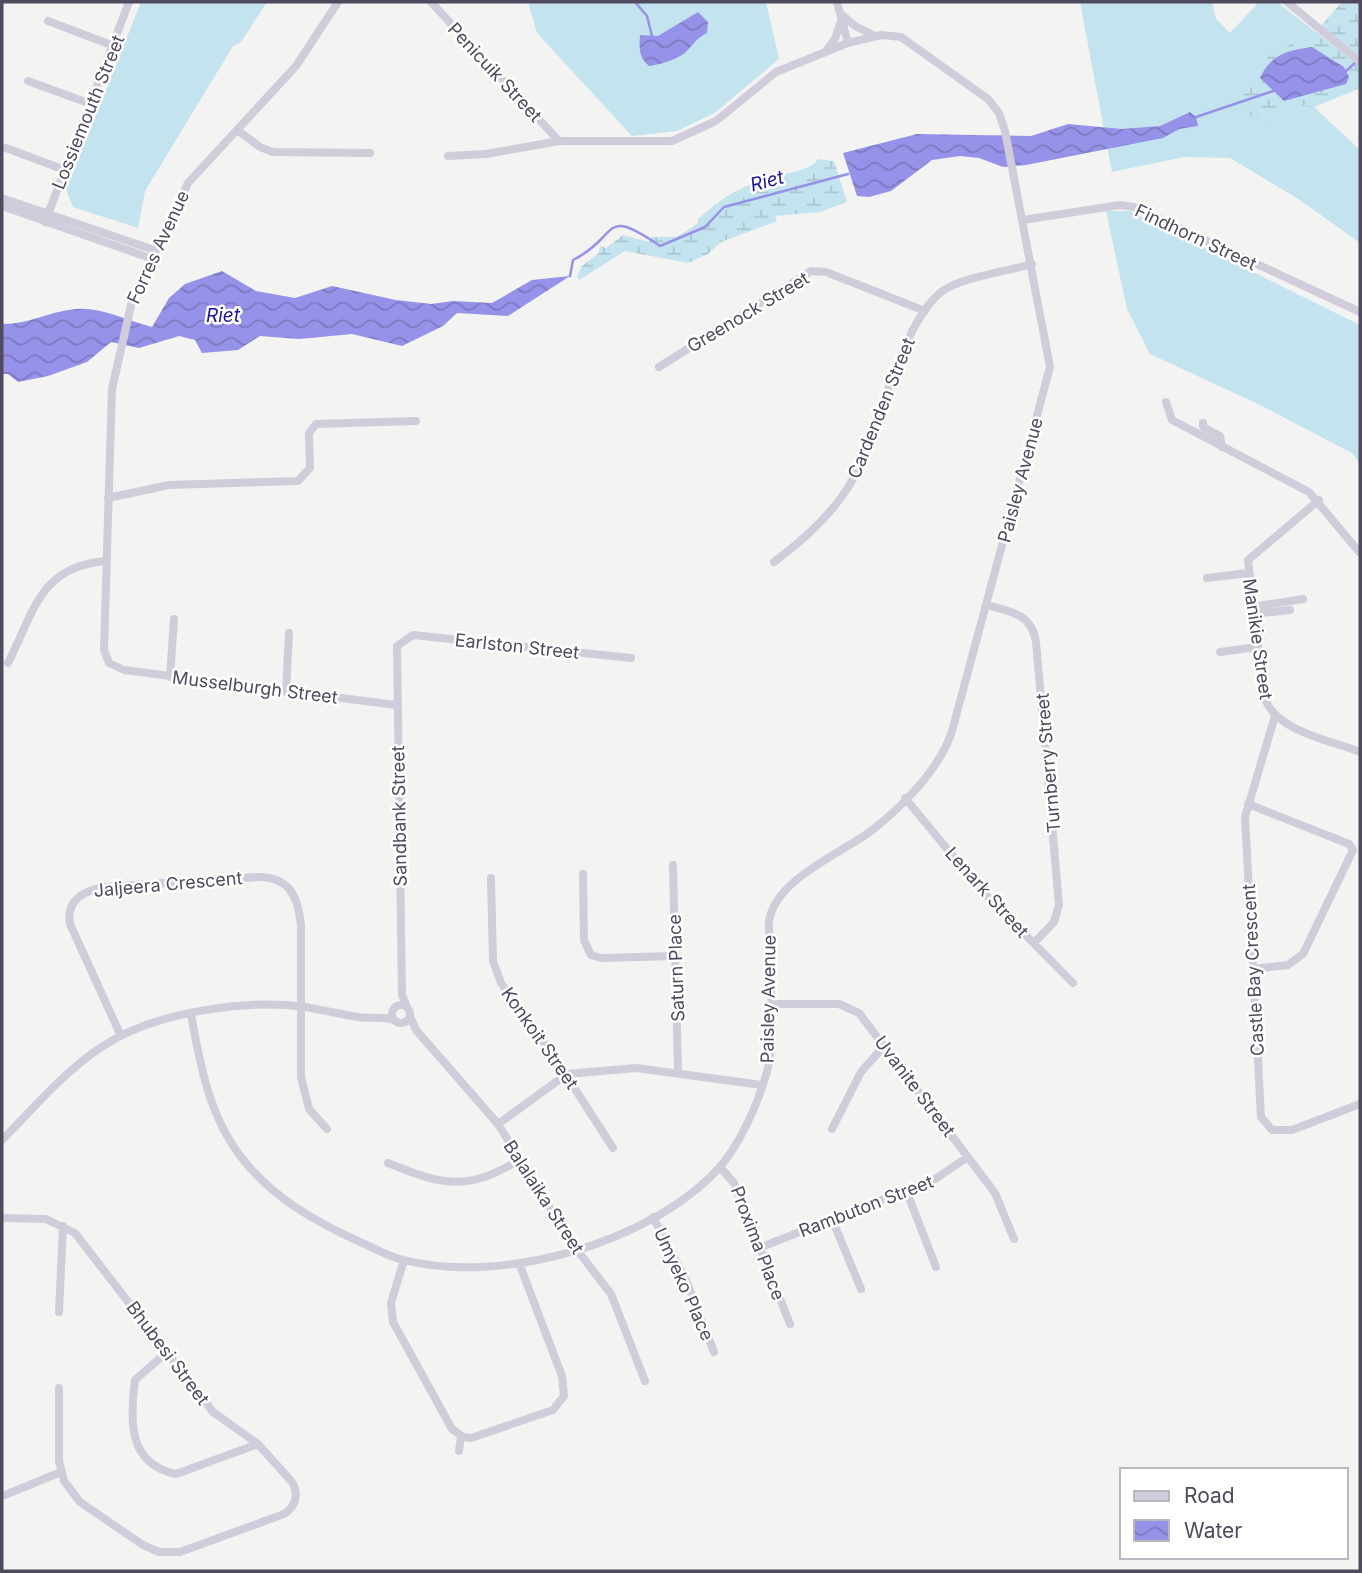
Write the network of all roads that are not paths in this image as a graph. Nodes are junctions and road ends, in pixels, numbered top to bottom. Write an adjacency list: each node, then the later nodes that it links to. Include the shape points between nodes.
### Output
1 (129, 2): 10 (street, Lossiemouth Street)
2 (338, 2): 15 (street, Forres Avenue, via 296,66)
3 (431, 2): 16 (street, Penicuik Street)
4 (837, 2): 6 (street)
5 (1287, 2): 12 (street)
6 (841, 16): 8 (street); 9 (street); 11 (street, via 835,39)
7 (48, 21): 10 (street)
8 (877, 36): 9 (street, Paisley Avenue); 24 (street, Paisley Avenue, via 901,37 996,108)
9 (848, 43): 11 (street, Paisley Avenue)
10 (114, 46): 14 (street, Lossiemouth Street)
11 (825, 52): 16 (street, Paisley Avenue, via 776,72 716,121 672,141)
12 (1360, 62)
13 (27, 81): 14 (street)
14 (91, 104): 20 (street, Lossiemouth Street)
15 (237, 130): 18 (street, via 274,152); 25 (street, Forres Avenue, via 188,184)
16 (559, 141): 19 (street, Paisley Avenue)
17 (6, 148): 20 (street)
18 (370, 153)
19 (448, 156)
20 (65, 170): 23 (street, Lossiemouth Street)
21 (2, 198): 23 (street)
22 (2, 206): 23 (street)
23 (46, 218): 25 (street)
24 (1023, 220): 26 (street, Paisley Avenue); 28 (street, Findhorn Street, via 1133,207)
25 (152, 254): 34 (street, Forres Avenue, via 128,312 113,379)
26 (1032, 264): 27 (street, via 948,288); 42 (street, Paisley Avenue, via 1050,368)
27 (925, 311): 29 (street, Greenock Street, via 826,272 811,271); 38 (street, Cardenden Street, via 849,486 801,541)
28 (1360, 312)
29 (659, 367)
30 (1166, 402): 33 (street, via 1172,420)
31 (416, 421): 34 (street, via 316,424 309,433 310,468 298,481 162,485)
32 (1203, 423): 33 (street, via 1220,436)
33 (1223, 448): 35 (street)
34 (108, 498): 37 (street, Forres Avenue)
35 (1319, 500): 36 (street); 39 (street, Manikie Street, via 1252,554)
36 (1360, 552)
37 (106, 561): 51 (street, via 75,565 49,583); 52 (street, Forres Avenue, via 104,650)
38 (774, 562)
39 (1248, 573): 40 (street); 43 (street, Manikie Street)
40 (1207, 578)
41 (1303, 600): 43 (street)
42 (986, 605): 58 (street, Paisley Avenue, via 948,743 933,770); 63 (street, Turnberry Street, via 1023,617 1037,642 1059,905 1052,925)
43 (1253, 610): 44 (street); 48 (street, Manikie Street)
44 (1290, 610)
45 (174, 619): 53 (street)
46 (289, 633): 54 (street)
47 (403, 640): 50 (street, Earlston Street, via 413,635); 55 (street, Sandbank Street, via 396,652)
48 (1257, 647): 49 (street); 56 (street, Manikie Street, via 1264,699)
49 (1220, 652)
50 (631, 658)
51 (8, 663)
52 (114, 667): 53 (street, Musselburgh Street)
53 (170, 677): 54 (street, Musselburgh Street)
54 (286, 692): 55 (street, Musselburgh Street)
55 (396, 705): 67 (street, Sandbank Street)
56 (1275, 716): 57 (street, Manikie Street); 59 (street, Castle Bay Crescent)
57 (1360, 752)
58 (905, 798): 63 (street, Lenark Street, via 982,891); 68 (street, Paisley Avenue, via 871,831 814,867 777,901 769,922)
59 (1248, 804): 65 (street, Castle Bay Crescent); 65 (street, via 1349,844 1353,850 1303,954 1288,965)
60 (673, 865): 64 (street, Saturn Place)
61 (583, 874): 64 (street, via 584,940 591,954 601,958)
62 (491, 878): 77 (street, Konkoit Street, via 497,976)
63 (1034, 943): 66 (street, Lenark Street)
64 (676, 956): 76 (street, Saturn Place)
65 (1252, 969): 79 (street, Castle Bay Crescent, via 1264,1124 1277,1131 1292,1129)
66 (1073, 983)
67 (402, 995): 70 (street, Sandbank Street); 72 (street, Sandbank Street)
68 (770, 1004): 75 (street, Uvanite Street, via 847,1005); 78 (street, Paisley Avenue, via 770,1049)
69 (303, 1007): 71 (street, Balalaika Street, via 236,1007); 72 (street, Balalaika Street, via 357,1017); 74 (street, Jaljeera Crescent, via 300,915 293,892 284,883 262,877 89,890 71,907 70,924); 81 (street, Jaljeera Crescent, via 303,1084 309,1109)
70 (409, 1012): 72 (street); 72 (street); 73 (street, Balalaika Street)
71 (191, 1014): 74 (street, Balalaika Street); 97 (street, Paisley Avenue, via 201,1072 219,1119 258,1177 310,1219)
72 (394, 1016): 73 (street, Balalaika Street)
73 (416, 1030): 80 (street, Balalaika Street)
74 (121, 1036): 83 (street, Balalaika Street, via 86,1060)
75 (885, 1045): 82 (street, via 861,1072); 85 (street, Uvanite Street)
76 (678, 1071): 77 (street, via 636,1068); 78 (street)
77 (567, 1074): 80 (street); 84 (street, Konkoit Street)
78 (762, 1085): 88 (street, Paisley Avenue)
79 (1360, 1104)
80 (498, 1124): 86 (street, Balalaika Street)
81 (327, 1129)
82 (832, 1129)
83 (2, 1140)
84 (613, 1148)
85 (968, 1157): 89 (street, Rambuton Street, via 942,1176); 94 (street, Uvanite Street, via 998,1197)
86 (519, 1160): 87 (street, via 489,1178 467,1182 425,1177); 96 (street, Balalaika Street)
87 (388, 1163)
88 (720, 1167): 90 (street, Paisley Avenue, via 691,1194); 95 (street, Proxima Place, via 732,1177)
89 (906, 1190): 92 (street, Rambuton Street); 99 (street)
90 (653, 1217): 96 (street, Paisley Avenue); 104 (street, Umyeko Place, via 686,1280)
91 (2, 1218): 93 (street, Bhubesi Street, via 46,1219)
92 (832, 1219): 95 (street, Rambuton Street); 100 (street)
93 (63, 1226): 101 (street); 103 (street, Bhubesi Street, via 80,1238)
94 (1014, 1239)
95 (759, 1248): 102 (street, Proxima Place)
96 (577, 1249): 98 (street, Paisley Avenue); 105 (street, Balalaika Street, via 611,1294)
97 (404, 1260): 98 (street, Paisley Avenue, via 471,1266); 107 (street, via 391,1303 393,1322 449,1424)
98 (519, 1263): 107 (street, via 562,1376 564,1396 558,1406 544,1413 482,1436)
99 (936, 1267)
100 (861, 1289)
101 (60, 1312)
102 (789, 1324)
103 (167, 1352): 108 (street, Bhubesi Street, via 214,1412); 108 (street, via 135,1380 133,1437 139,1451 176,1474)
104 (714, 1352)
105 (645, 1381)
106 (59, 1388): 110 (street)
107 (461, 1436): 109 (street)
108 (258, 1444): 110 (street, Bhubesi Street, via 294,1485 292,1507 284,1514 180,1552 159,1552 136,1541 80,1502)
109 (459, 1451)
110 (61, 1472): 111 (street)
111 (5, 1495)

